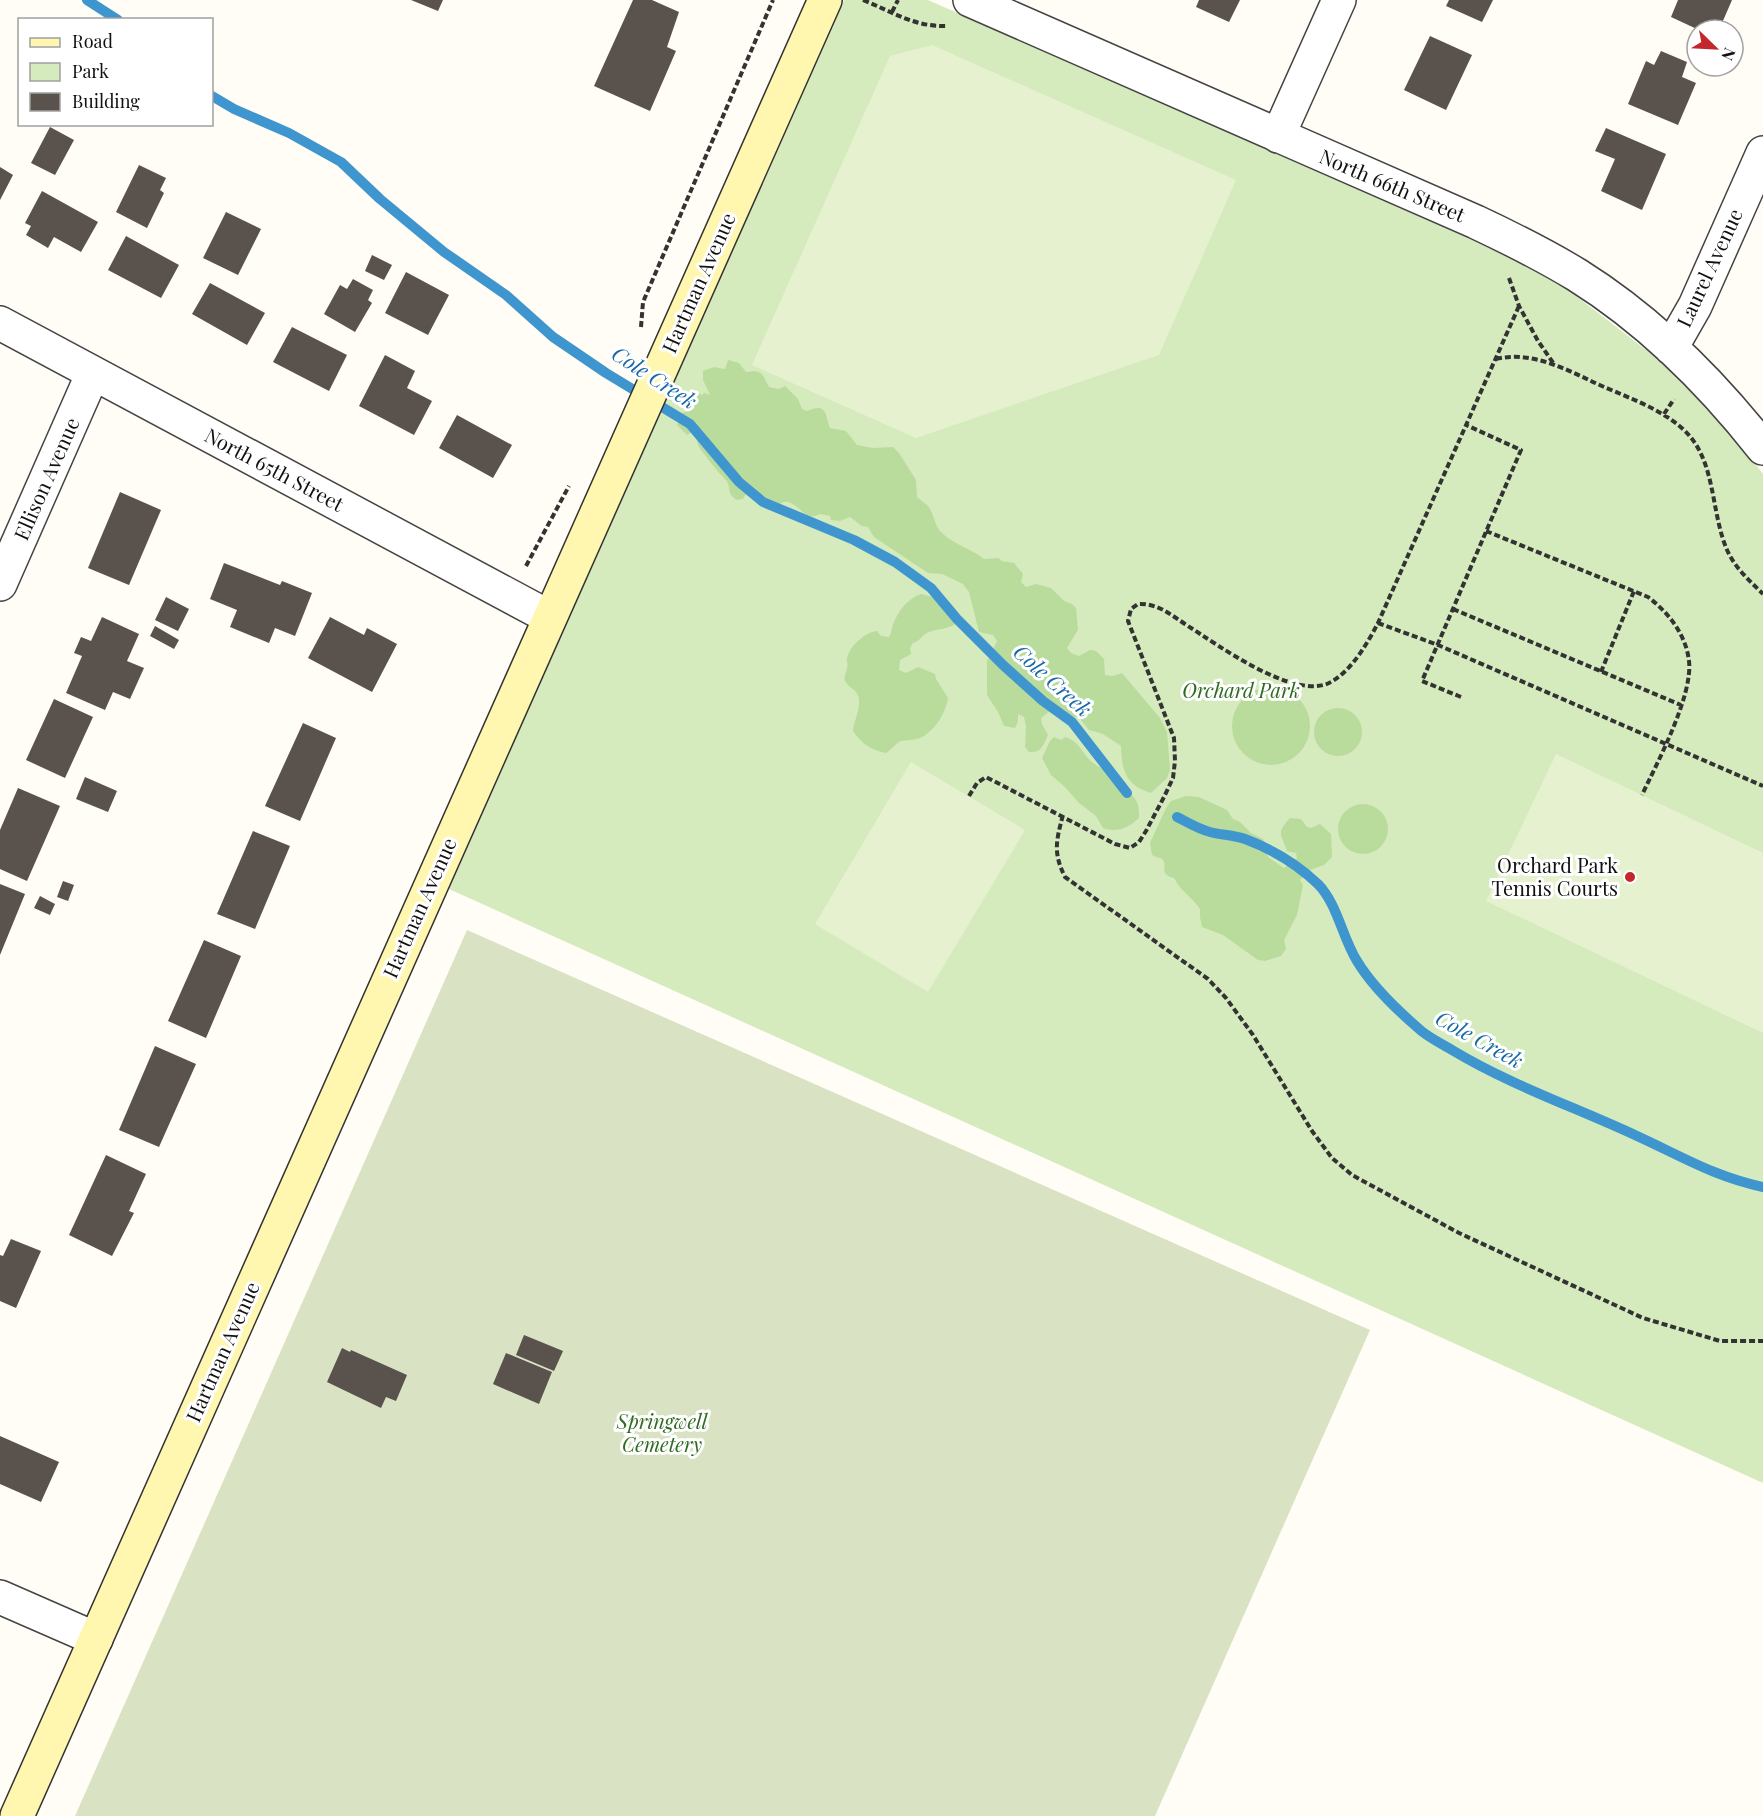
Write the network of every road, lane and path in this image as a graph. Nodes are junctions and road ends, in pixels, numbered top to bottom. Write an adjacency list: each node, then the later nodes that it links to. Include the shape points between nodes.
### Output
1 (773, 0): 10 (path, via 643,302)
2 (825, 0): 24 (main road, Hartman Avenue)
3 (863, 0): 4 (path, via 892,12)
4 (898, 0)
5 (970, 0): 7 (street, North 66th Street)
6 (1339, 0): 7 (street)
7 (1278, 136): 11 (street, North 66th Street, via 1509,238 1576,275 1620,305)
8 (1763, 153): 11 (street, Laurel Avenue, via 1695,306)
9 (0, 323): 14 (street, North 65th Street)
10 (640, 338)
11 (1671, 348): 16 (street, North 66th Street, via 1717,392)
12 (1496, 359): 13 (path, via 1510,356); 13 (path, via 1519,306); 15 (path)
13 (1554, 364): 21 (path, via 1664,414 1685,431 1698,450 1713,489 1728,553 1744,577)
14 (93, 373): 19 (street, Ellison Avenue); 22 (street, North 65th Street)
15 (1466, 425): 18 (path, via 1521,450); 25 (path)
16 (1763, 448)
17 (570, 483): 22 (path, via 525,568)
18 (1486, 531): 20 (path); 23 (path)
19 (0, 584)
20 (1634, 591): 27 (path); 29 (path, via 1660,606 1674,621 1683,641 1689,661)
21 (1763, 594)
22 (515, 599): 24 (street, North 65th Street)
23 (1453, 609): 26 (path); 27 (path)
24 (549, 617): 37 (main road, Hartman Avenue)
25 (1378, 623): 26 (path); 34 (path, via 1346,671 1329,684 1315,686 1278,679 1157,606 1138,604 1131,609 1128,621 1174,738 1173,778 1146,831 1130,848 1115,844)
26 (1438, 645): 28 (path, via 1422,681); 30 (path)
27 (1600, 672): 29 (path)
28 (1461, 697)
29 (1681, 705): 30 (path)
30 (1666, 744): 31 (path); 32 (path)
31 (1763, 786)
32 (1642, 795)
33 (969, 796): 34 (path, via 986,777)
34 (1063, 815): 35 (path, via 1056,842 1058,862 1065,877 1208,979 1253,1035 1312,1131 1332,1158 1352,1175 1459,1233 1643,1318 1720,1341)
35 (1763, 1341)
36 (0, 1597): 37 (street)
37 (96, 1639): 38 (main road, Hartman Avenue)
38 (17, 1816)

